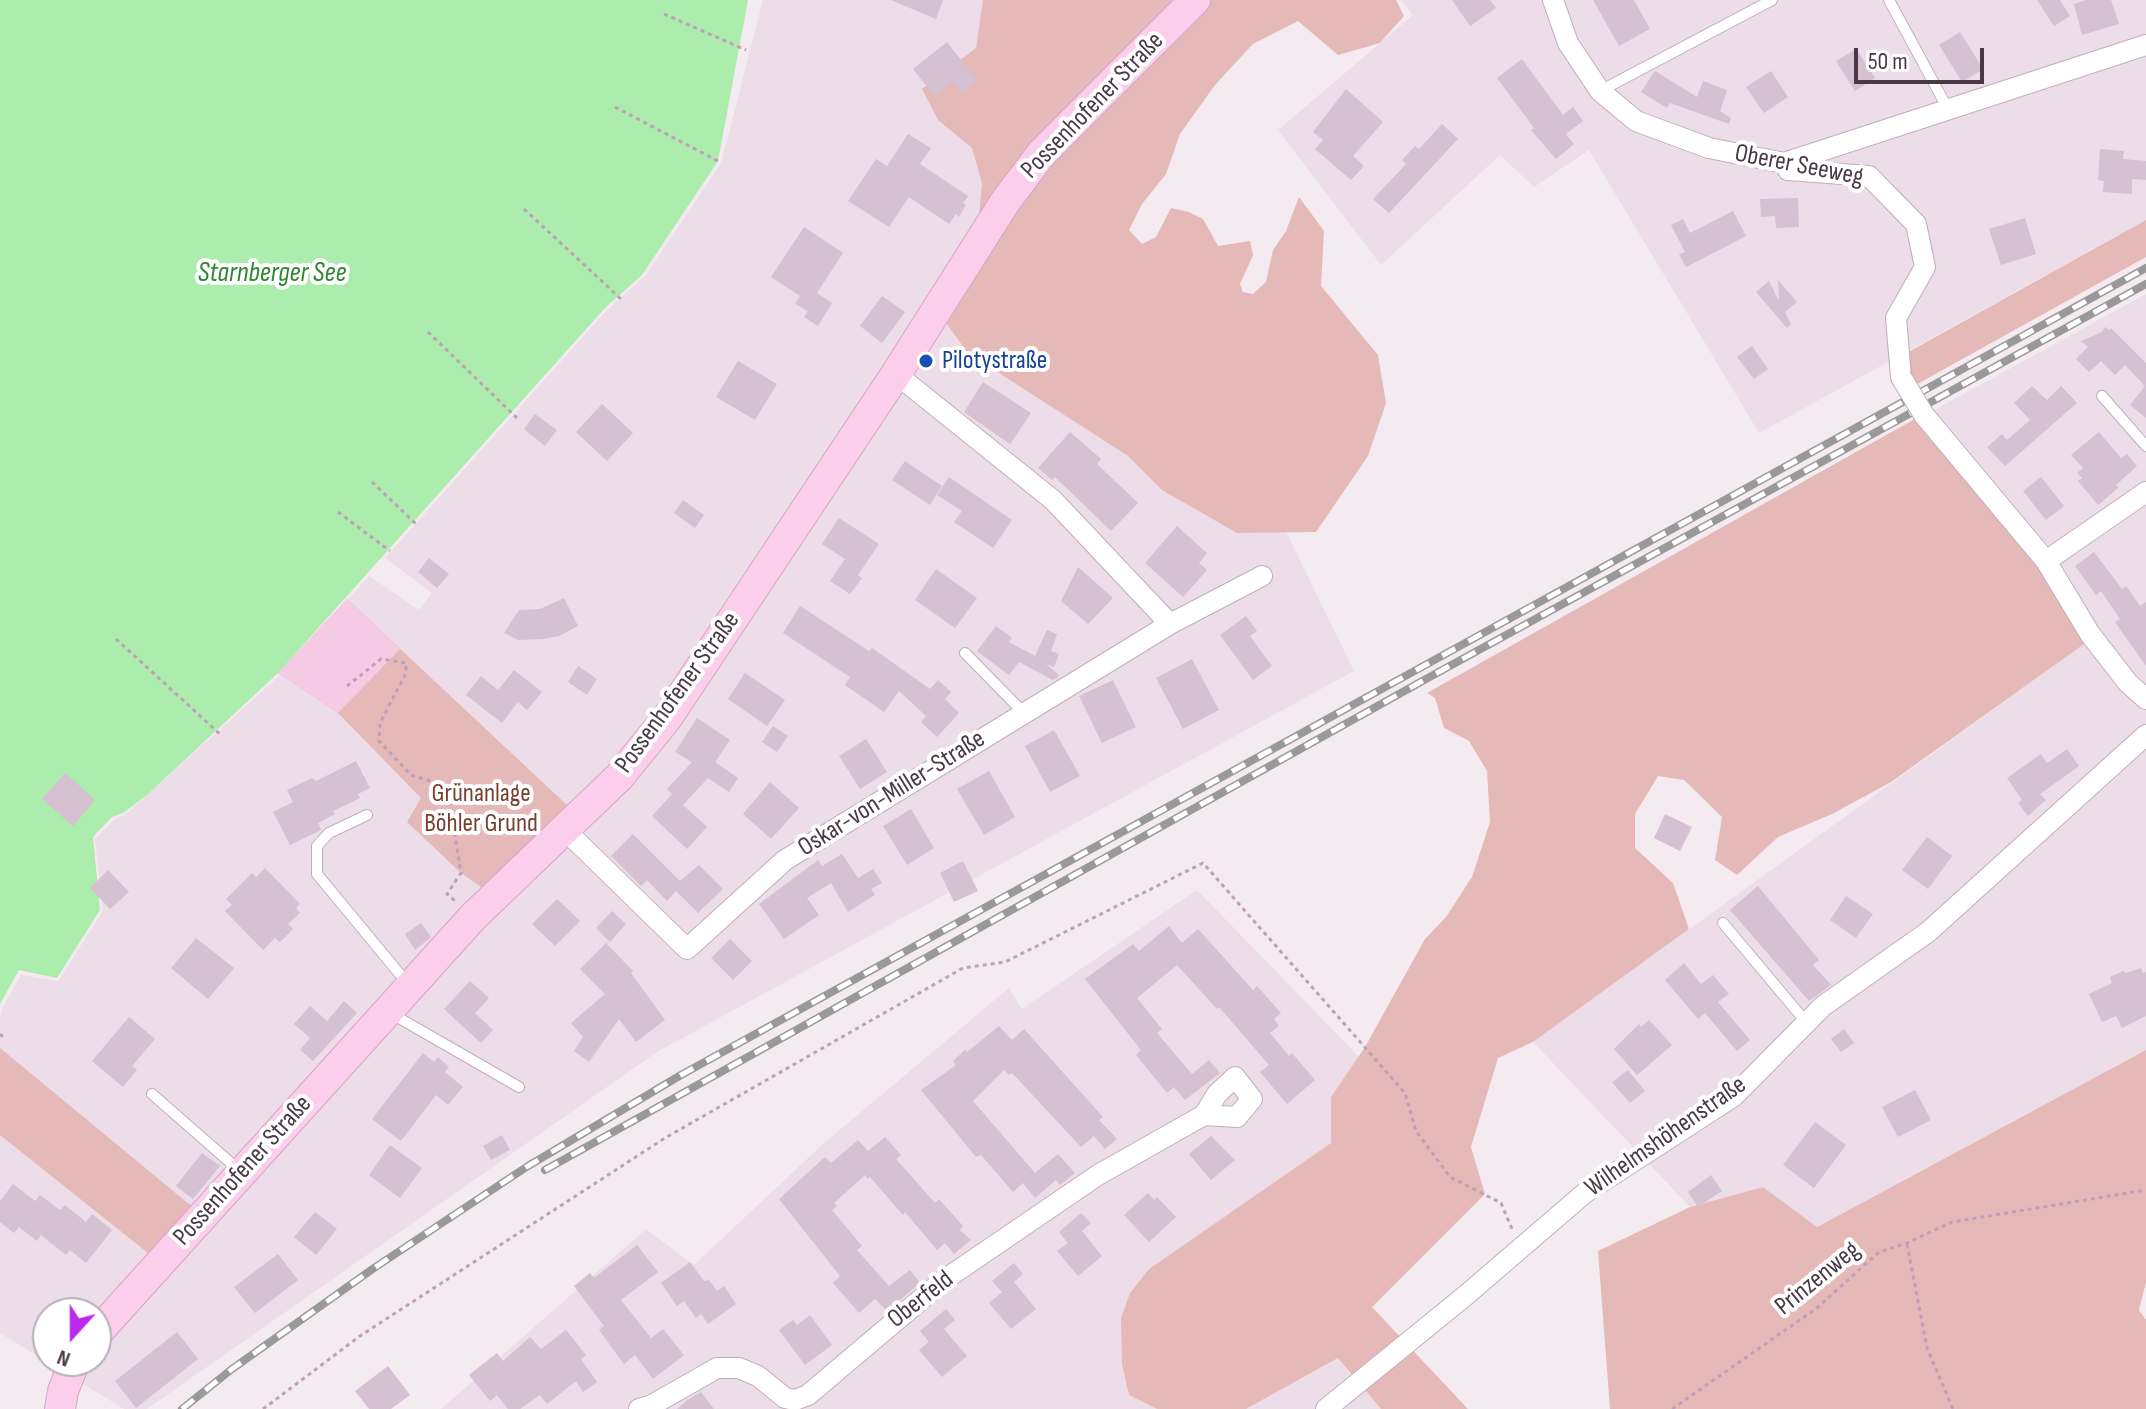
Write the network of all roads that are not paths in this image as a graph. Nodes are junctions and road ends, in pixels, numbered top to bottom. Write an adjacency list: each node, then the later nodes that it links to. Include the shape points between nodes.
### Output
1 (1195, 0): 9 (main road, Possenhofener Straße, via 1042,153)
2 (1553, 0): 6 (street, Oberer Seeweg, via 1568,43)
3 (1772, 0): 6 (lane)
4 (1889, 0): 7 (lane)
5 (2146, 45): 7 (street)
6 (1600, 91): 8 (street, Oberer Seeweg, via 1636,121 1709,148)
7 (1949, 111): 8 (street)
8 (1784, 163): 13 (street, Oberer Seeweg, bridge, via 1788,170 1869,176 1916,224 1925,267 1896,318 1901,377 1924,415)
9 (896, 374): 15 (street, via 1053,500); 21 (main road, Possenhofener Straße, via 667,718 619,777)
10 (2102, 396): 11 (lane)
11 (2146, 446)
12 (2146, 492): 13 (street)
13 (2046, 561): 17 (street, Oberer Seeweg, via 2090,634)
14 (1262, 576): 15 (street, Oskar-von-Miller-Straße)
15 (1170, 624): 18 (street, Oskar-von-Miller-Straße)
16 (965, 653): 18 (lane)
17 (2146, 699)
18 (1024, 713): 21 (street, Oskar-von-Miller-Straße, via 785,860 687,949)
19 (2146, 735): 25 (street, Wilhelmshöhenstraße, via 1928,932)
20 (367, 815): 23 (lane, via 329,833 317,846 317,874)
21 (565, 830): 23 (main road, Possenhofener Straße)
22 (1723, 923): 25 (lane)
23 (409, 986): 24 (main road, Possenhofener Straße)
24 (387, 1011): 26 (lane); 29 (main road, Possenhofener Straße)
25 (1806, 1022): 34 (street, Wilhelmshöhenstraße, via 1734,1096 1586,1192)
26 (519, 1087)
27 (152, 1094): 29 (lane)
28 (1204, 1115): 33 (street, Oberfeld, via 1098,1175 944,1280 808,1395 785,1398 758,1376 739,1368 717,1368)
29 (241, 1172): 30 (main road, Possenhofener Straße)
30 (112, 1316)
31 (69, 1377): 32 (main road)
32 (60, 1409)
33 (639, 1409)
34 (1326, 1409)

